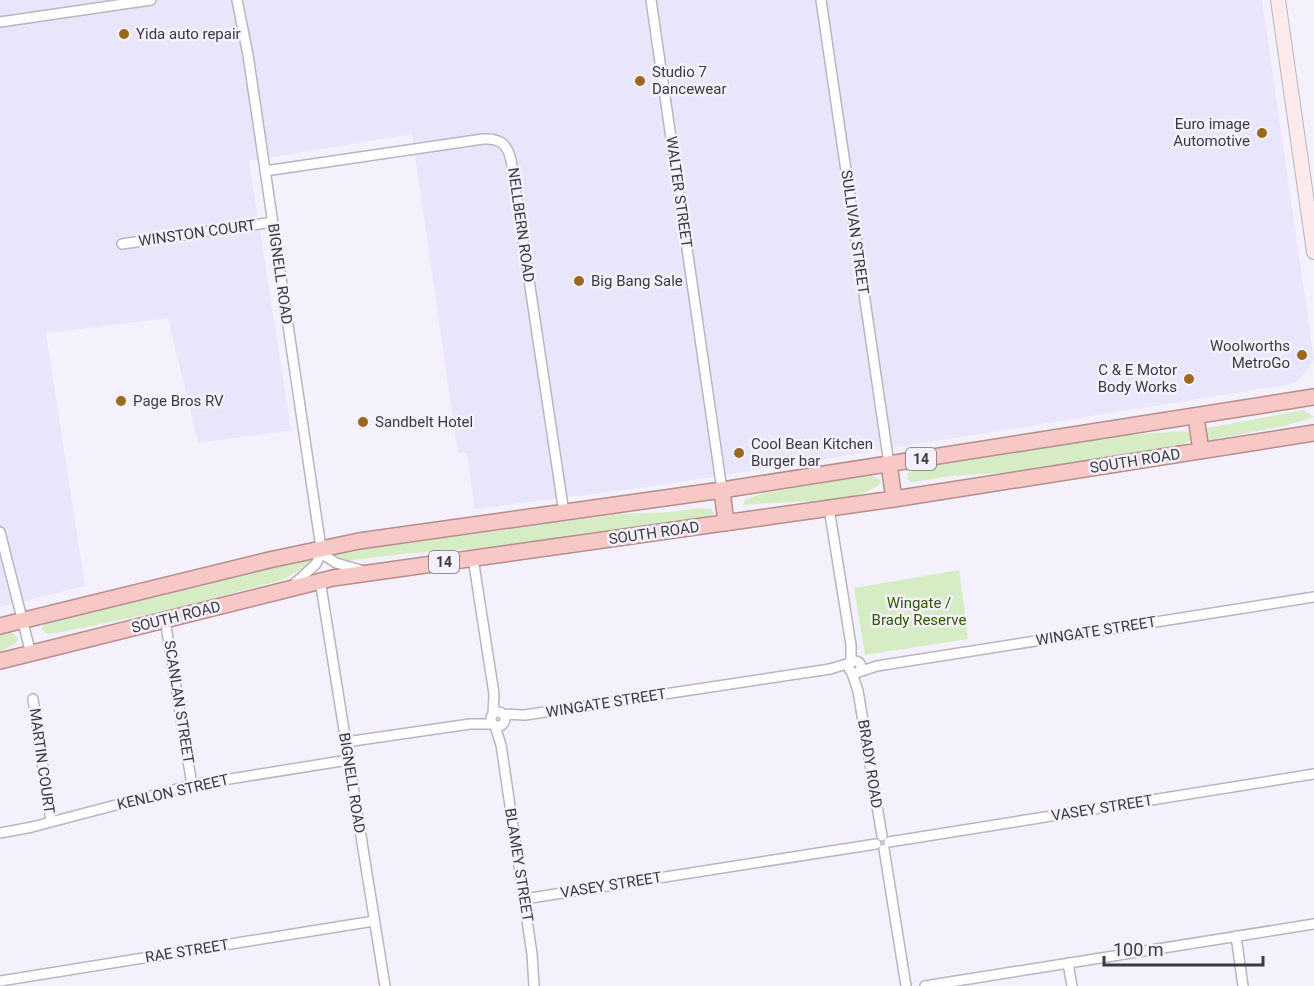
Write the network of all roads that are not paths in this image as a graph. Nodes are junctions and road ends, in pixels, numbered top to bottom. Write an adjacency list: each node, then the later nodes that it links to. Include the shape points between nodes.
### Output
1 (151, 0): 6 (street)
2 (237, 0): 7 (street, BIGNELL ROAD)
3 (651, 0): 16 (street, WALTER STREET)
4 (821, 0): 15 (street, SULLIVAN STREET)
5 (1278, 0): 10 (main road)
6 (0, 22)
7 (265, 171): 8 (street, BIGNELL ROAD); 19 (street, NELLBERN ROAD, via 483,139 499,140 507,147)
8 (273, 222): 9 (street, WINSTON COURT); 22 (street, BIGNELL ROAD)
9 (122, 244)
10 (1314, 252)
11 (1314, 397): 12 (highway, 14)
12 (1196, 417): 14 (highway); 15 (highway, 14)
13 (1314, 433): 14 (highway, SOUTH ROAD / 14)
14 (1201, 451): 17 (highway, SOUTH ROAD / 14)
15 (889, 464): 16 (highway, 14); 17 (highway)
16 (722, 490): 19 (highway, 14); 20 (highway)
17 (894, 499): 18 (highway, SOUTH ROAD / 14)
18 (829, 508): 20 (highway, SOUTH ROAD / 14); 33 (street, BRADY ROAD)
19 (564, 513): 22 (highway, 14)
20 (726, 524): 23 (highway, SOUTH ROAD / 14)
21 (0, 532): 28 (street)
22 (321, 551): 24 (street, via 336,563); 26 (street, via 316,564); 28 (highway, 14)
23 (473, 558): 24 (highway, SOUTH ROAD / 14); 35 (street, BLAMEY STREET)
24 (370, 572): 25 (highway, SOUTH ROAD / 14)
25 (320, 580): 26 (highway, SOUTH ROAD / 14); 36 (street, BIGNELL ROAD)
26 (290, 588): 29 (highway, SOUTH ROAD / 14)
27 (1314, 597): 33 (street, WINGATE STREET)
28 (22, 620): 30 (highway, 14); 31 (street)
29 (165, 620): 31 (highway, SOUTH ROAD / 14); 39 (street, SCANLAN STREET)
30 (0, 626)
31 (31, 654): 32 (highway, SOUTH ROAD / 14)
32 (0, 662)
33 (855, 667): 35 (street, WINGATE STREET); 42 (street, BRADY ROAD)
34 (33, 699): 40 (street, MARTIN COURT)
35 (498, 719): 36 (street, WINGATE STREET); 43 (street, BLAMEY STREET)
36 (346, 742): 37 (street, BIGNELL ROAD)
37 (348, 759): 39 (street, KENLON STREET); 44 (street, BIGNELL ROAD)
38 (1314, 774): 42 (street, VASEY STREET)
39 (192, 785): 40 (street, KENLON STREET)
40 (51, 822): 41 (street, KENLON STREET)
41 (0, 833)
42 (883, 843): 43 (street, VASEY STREET); 51 (street, BRADY ROAD)
43 (524, 898): 50 (street, BLAMEY STREET)
44 (374, 921): 48 (street, RAE STREET); 49 (street, BIGNELL ROAD)
45 (1314, 924): 46 (street)
46 (1236, 936): 47 (street); 54 (street)
47 (1068, 963): 52 (street); 53 (street)
48 (0, 981)
49 (384, 986)
50 (534, 986)
51 (906, 986)
52 (925, 986)
53 (1072, 986)
54 (1243, 986)

